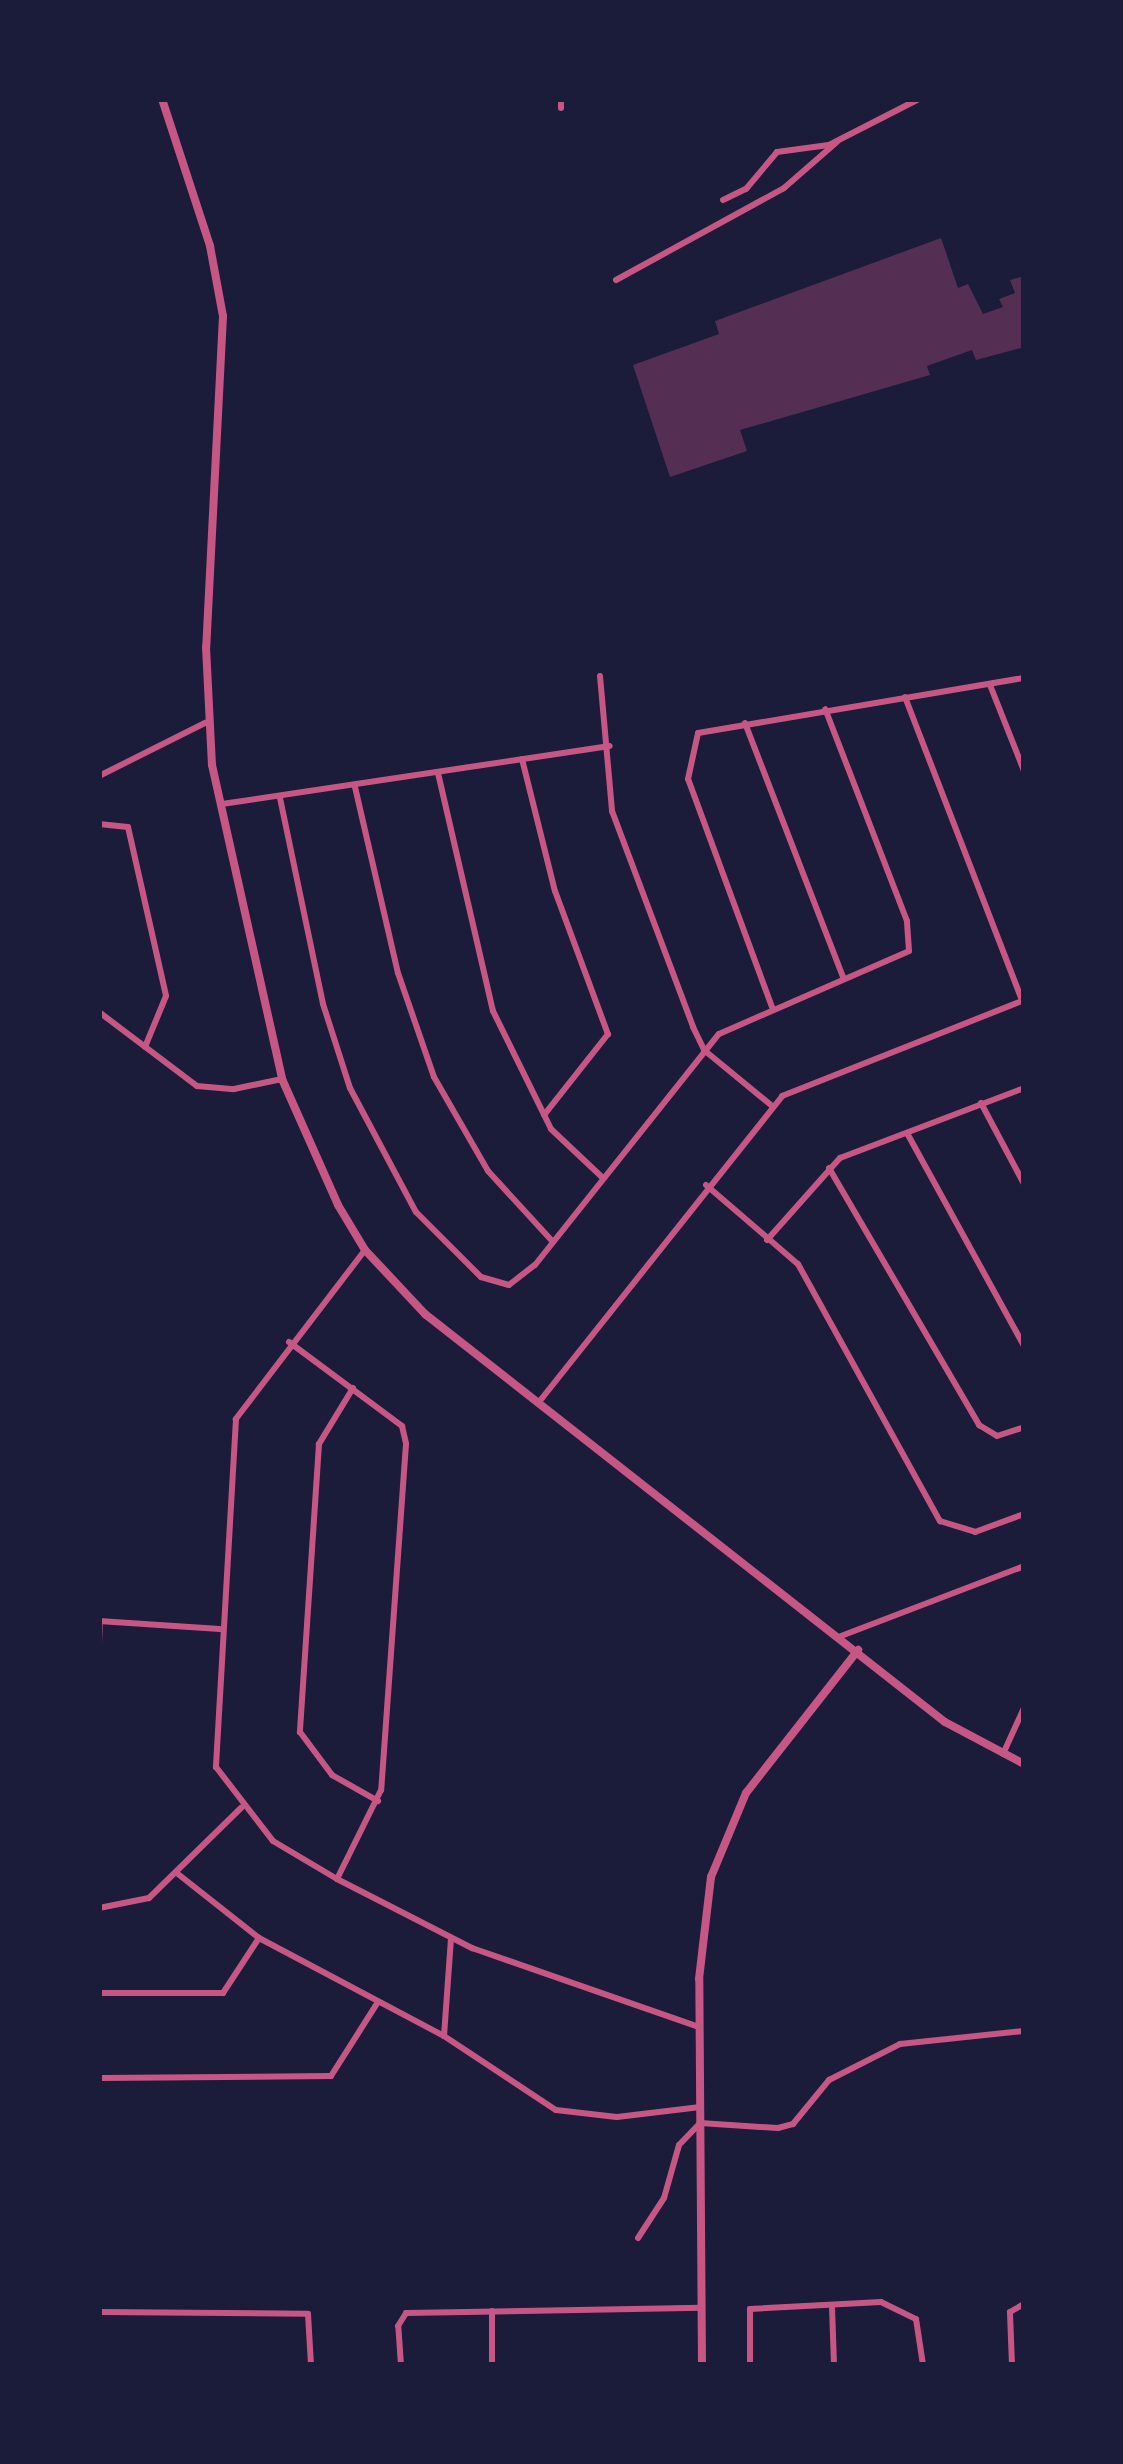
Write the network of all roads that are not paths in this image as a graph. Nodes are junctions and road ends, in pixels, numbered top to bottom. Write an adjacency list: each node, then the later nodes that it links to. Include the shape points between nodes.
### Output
1 (162, 99): 13 (street, via 224,316)
2 (919, 99): 3 (street)
3 (837, 142): 4 (street, via 778,152); 6 (street)
4 (752, 182): 5 (street); 6 (street)
5 (723, 200)
6 (759, 200): 7 (street)
7 (616, 280)
8 (600, 676): 15 (street)
9 (1024, 678): 10 (street)
10 (989, 684): 11 (street); 17 (street)
11 (905, 698): 12 (street); 25 (street)
12 (825, 710): 14 (street); 24 (street, via 911,937 906,954)
13 (205, 723): 19 (street); 22 (street)
14 (744, 723): 24 (street); 26 (street, via 698,733 688,779)
15 (610, 746): 16 (street); 29 (street, via 612,811)
16 (522, 760): 18 (street); 34 (street, via 555,892 608,1031)
17 (1024, 771)
18 (438, 773): 20 (street); 34 (street, via 487,993)
19 (99, 776)
20 (356, 787): 21 (street); 41 (street, via 398,973 434,1077 488,1171)
21 (280, 798): 22 (street); 41 (street, via 341,1065 406,1198 495,1285 524,1276)
22 (218, 805): 30 (street)
23 (99, 824): 28 (street, via 128,827 166,996)
24 (843, 977): 26 (street)
25 (1023, 1001): 33 (street, via 836,1070)
26 (772, 1007): 29 (street)
27 (99, 1012): 28 (street)
28 (145, 1047): 30 (street, via 197,1086 234,1089)
29 (704, 1050): 33 (street); 37 (street)
30 (282, 1079): 42 (street)
31 (1024, 1088): 32 (street)
32 (981, 1103): 35 (street); 38 (street)
33 (771, 1105): 39 (street)
34 (544, 1115): 37 (street)
35 (907, 1133): 36 (street); 44 (street)
36 (829, 1168): 40 (street); 47 (street, via 979,1425 997,1436)
37 (603, 1178): 41 (street)
38 (1024, 1184)
39 (706, 1185): 40 (street); 46 (street)
40 (767, 1240): 48 (street, via 812,1286 940,1521 975,1532)
41 (553, 1242)
42 (364, 1250): 43 (street); 46 (street, via 425,1314)
43 (290, 1342): 45 (street); 51 (street, via 236,1419)
44 (1024, 1346)
45 (353, 1388): 58 (street, via 401,1426 406,1444); 58 (street, via 320,1444 300,1732 332,1775)
46 (539, 1402): 52 (street)
47 (1024, 1427)
48 (1024, 1514)
49 (1024, 1566): 52 (street)
50 (100, 1621): 51 (street); 53 (street)
51 (220, 1629): 59 (street, via 214,1759)
52 (841, 1636): 54 (street)
53 (99, 1644)
54 (858, 1650): 56 (street, via 945,1722); 67 (street, via 746,1793 724,1837 704,1913)
55 (1024, 1708): 56 (street)
56 (1003, 1754): 57 (street)
57 (1024, 1764)
58 (378, 1801): 61 (street)
59 (241, 1808): 60 (street); 61 (street, via 273,1841)
60 (178, 1874): 62 (street, via 139,1904); 63 (street)
61 (338, 1879): 64 (street)
62 (99, 1908)
63 (259, 1938): 65 (street, via 223,1993); 66 (street)
64 (452, 1940): 67 (street); 69 (street)
65 (99, 1993)
66 (378, 2002): 69 (street); 70 (street, via 331,2076)
67 (699, 2027): 71 (street)
68 (1024, 2031): 72 (street, via 900,2044 829,2080 793,2124)
69 (444, 2036): 71 (street, via 563,2113)
70 (99, 2078)
71 (700, 2108): 72 (street)
72 (700, 2122): 73 (street, via 680,2145 664,2198); 76 (street)
73 (638, 2238)
74 (1024, 2304): 86 (street, via 1010,2312)
75 (832, 2307): 83 (street, via 750,2309); 84 (street); 85 (street, via 889,2303 912,2314)
76 (702, 2308): 77 (street); 82 (street)
77 (492, 2311): 80 (street, via 406,2313 398,2326); 81 (street)
78 (99, 2312): 79 (street, via 308,2314)
79 (311, 2365)
80 (401, 2365)
81 (492, 2365)
82 (703, 2365)
83 (750, 2365)
84 (833, 2365)
85 (922, 2365)
86 (1012, 2365)

